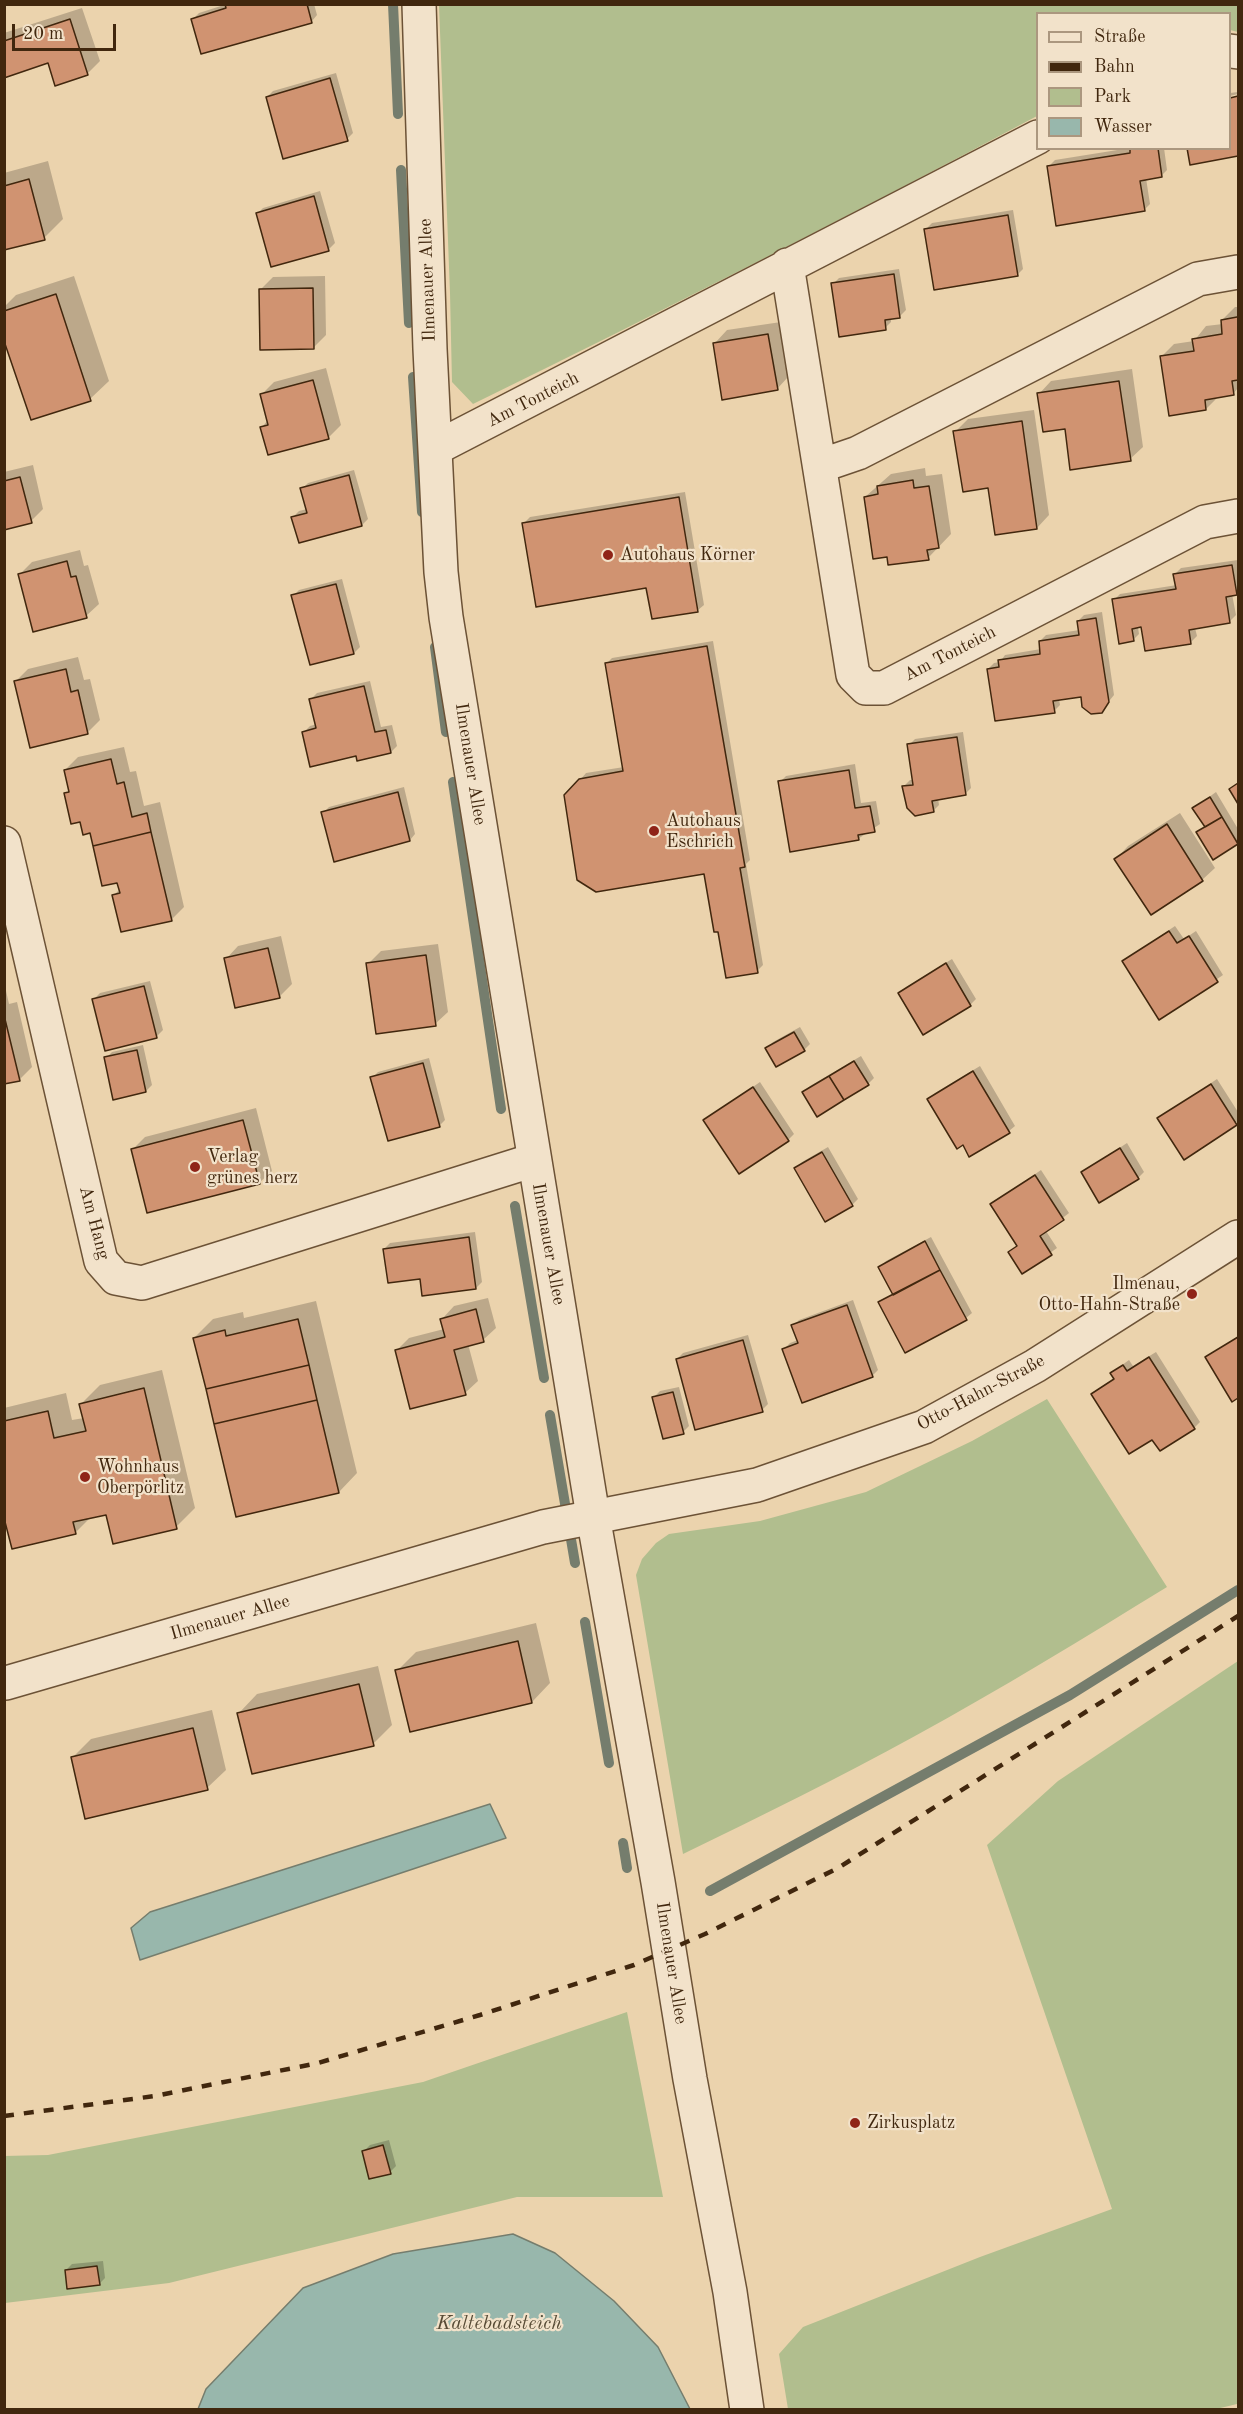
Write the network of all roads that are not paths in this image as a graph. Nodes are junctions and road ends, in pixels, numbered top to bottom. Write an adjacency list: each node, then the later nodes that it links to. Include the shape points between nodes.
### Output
1 (419, 4): 5 (street, Ilmenauer Allee)
2 (1036, 137): 3 (street, Am Tonteich)
3 (788, 265): 5 (street, Am Tonteich); 6 (street, Am Tonteich)
4 (1239, 272): 6 (street, via 1198,279 858,453)
5 (436, 448): 9 (street, Ilmenauer Allee, via 446,617)
6 (820, 466): 7 (street, Am Tonteich, via 853,675 866,688 884,688 1205,522)
7 (1239, 516)
8 (4, 843): 9 (street, Am Hang, via 101,1261 116,1278 142,1283)
9 (534, 1160): 11 (street, Ilmenauer Allee)
10 (1239, 1237): 11 (street, Otto-Hahn-Straße, via 1035,1366 924,1427 757,1485)
11 (593, 1516): 12 (street, Ilmenauer Allee, via 543,1527); 13 (street, Ilmenauer Allee, via 730,2292)
12 (6, 1683)
13 (747, 2409)

